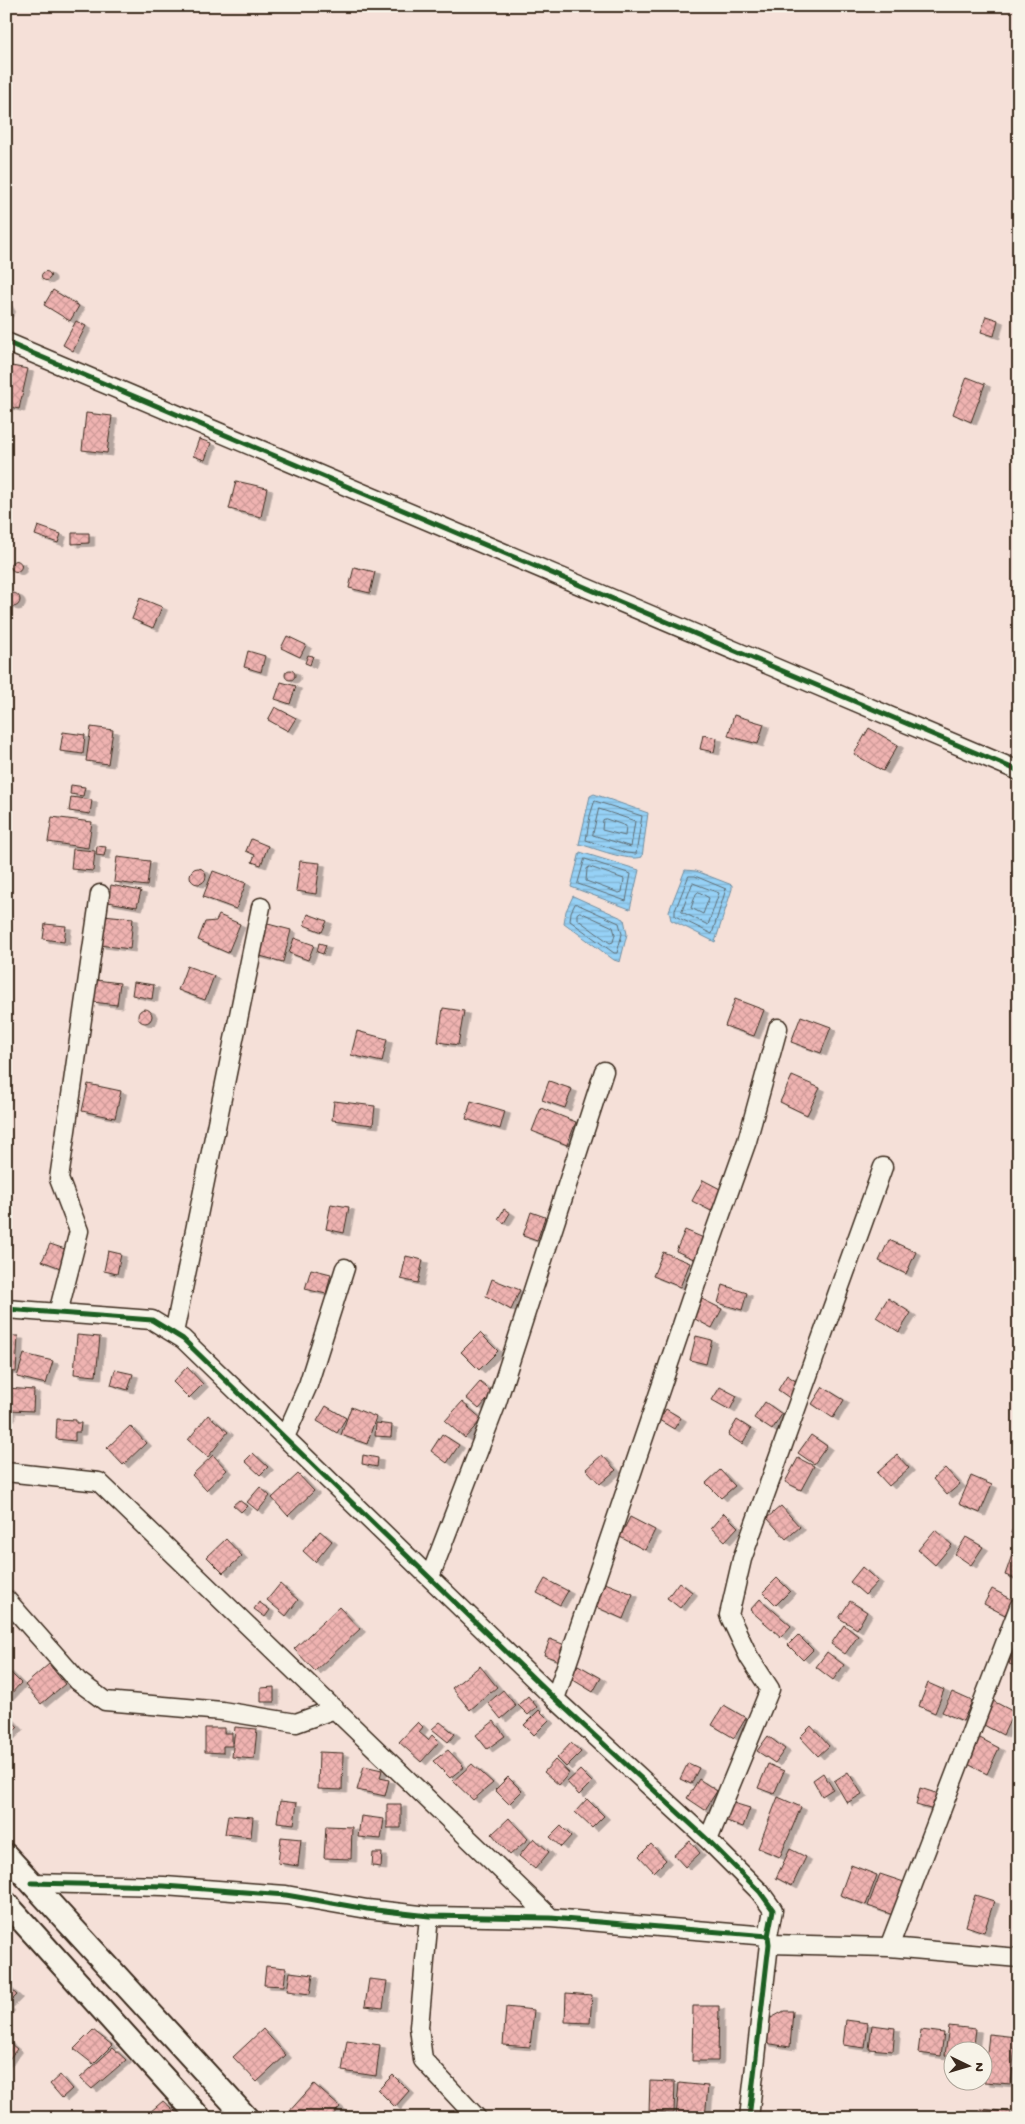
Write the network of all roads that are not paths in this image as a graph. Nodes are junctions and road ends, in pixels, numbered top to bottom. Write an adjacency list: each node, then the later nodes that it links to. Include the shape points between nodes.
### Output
1 (6, 342): 2 (street)
2 (1019, 771)
3 (100, 894): 10 (street, via 59,1179 80,1231)
4 (261, 907): 11 (street)
5 (778, 1028): 17 (street, via 747,1141)
6 (604, 1071): 14 (street, via 496,1406)
7 (883, 1167): 19 (street, via 742,1559 728,1614 749,1657 770,1689)
8 (345, 1268): 12 (street, via 308,1385)
9 (6, 1309): 10 (street)
10 (58, 1313): 11 (street, via 152,1320)
11 (174, 1334): 12 (street)
12 (285, 1436): 14 (street)
13 (6, 1472): 18 (street, via 99,1482)
14 (430, 1578): 17 (street)
15 (6, 1599): 18 (street, via 78,1681 105,1702 222,1711 296,1723)
16 (1019, 1607): 26 (street)
17 (555, 1699): 19 (street)
18 (335, 1709): 24 (street)
19 (708, 1840): 25 (street, via 760,1892 773,1910)
20 (6, 1855): 21 (main road)
21 (32, 1883): 23 (street, via 164,1886 286,1895); 29 (main road)
22 (6, 1903): 28 (main road)
23 (429, 1916): 24 (street); 30 (street, via 419,2027 423,2060)
24 (551, 1918): 25 (street)
25 (768, 1940): 26 (street); 31 (street)
26 (889, 1947): 27 (street)
27 (1019, 1958)
28 (200, 2118)
29 (247, 2118)
30 (477, 2118)
31 (749, 2118)

